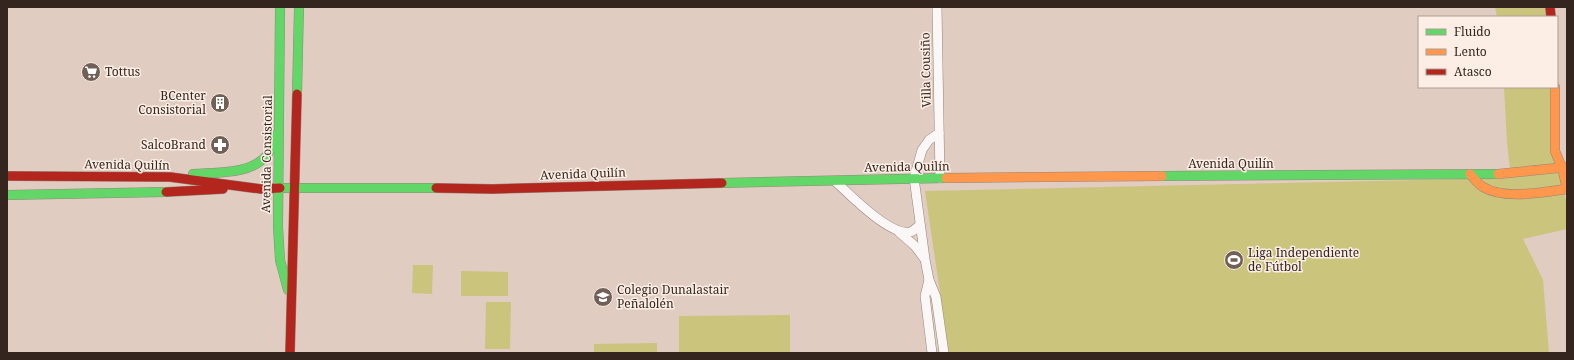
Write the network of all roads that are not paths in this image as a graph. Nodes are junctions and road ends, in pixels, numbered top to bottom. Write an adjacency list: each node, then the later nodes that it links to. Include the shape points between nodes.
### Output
1 (280, 7): 6 (street, Avenida Consistorial)
2 (299, 7): 17 (street, Avenida Consistorial)
3 (937, 7): 7 (street, Villa Cousiño)
4 (1558, 84): 8 (street, via 1562,106)
5 (1555, 88): 8 (street, via 1556,156)
6 (279, 122): 11 (street, via 269,151 254,164 239,169); 16 (street, Avenida Consistorial)
7 (939, 133): 12 (street, via 929,140 922,150); 13 (street, Villa Cousiño)
8 (1565, 167): 9 (street, Avenida Quilín, via 1505,174); 18 (street)
9 (1470, 174): 13 (street, Avenida Quilín); 18 (street, via 1476,182 1494,192)
10 (7, 176): 11 (street, Avenida Quilín)
11 (170, 176): 15 (street, Avenida Quilín)
12 (914, 178): 13 (street, Avenida Quilín); 14 (street, Avenida Quilín); 20 (street)
13 (940, 178)
14 (835, 181): 17 (street, Avenida Quilín, via 492,188); 21 (street, via 870,213)
15 (246, 188): 16 (street, Avenida Quilín); 19 (street, Avenida Quilín)
16 (278, 188): 17 (street, Avenida Quilín); 24 (street, Avenida Consistorial, via 280,260)
17 (295, 188): 24 (street, Avenida Consistorial)
18 (1567, 189)
19 (7, 195)
20 (920, 225): 21 (street, via 912,232); 22 (street)
21 (898, 231): 22 (street)
22 (925, 259): 23 (street)
23 (929, 280): 26 (street, via 925,296); 27 (street, via 936,297)
24 (290, 300): 25 (street, Avenida Consistorial)
25 (290, 353)
26 (932, 353)
27 (944, 353)

